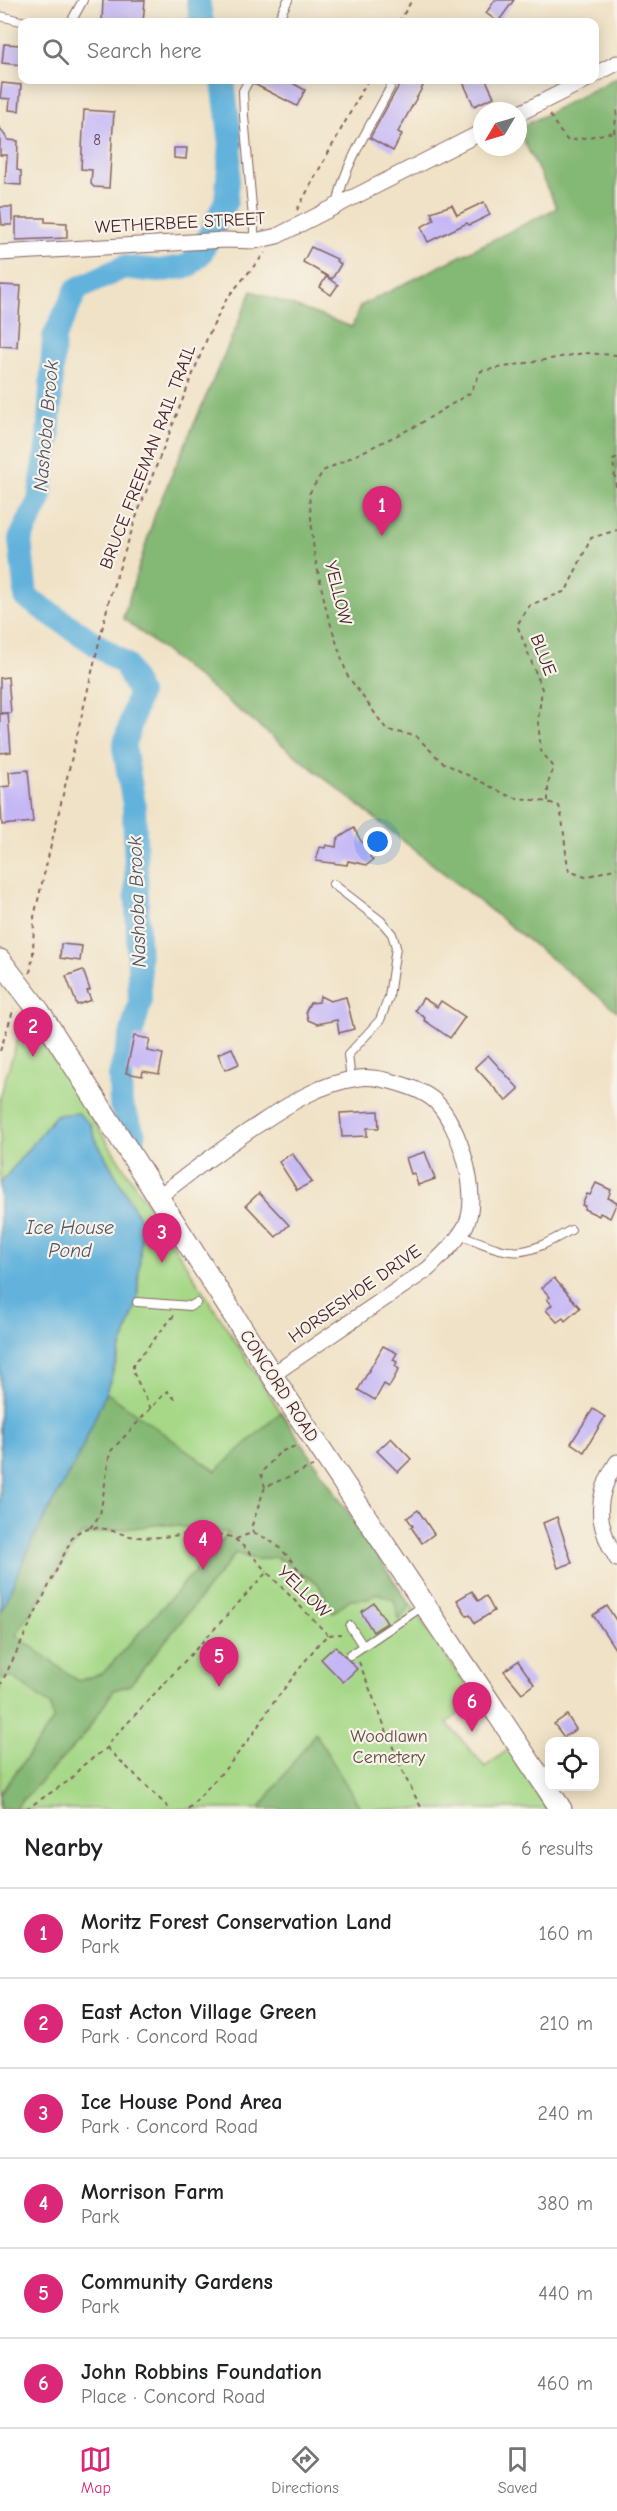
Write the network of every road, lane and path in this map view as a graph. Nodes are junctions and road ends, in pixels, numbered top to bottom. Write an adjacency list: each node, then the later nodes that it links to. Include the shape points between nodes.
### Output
1 (83, 0): 5 (lane)
2 (288, 0): 6 (lane)
3 (412, 0): 7 (path)
4 (0, 16): 8 (lane)
5 (73, 18)
6 (279, 18)
7 (401, 18)
8 (18, 20)
9 (617, 63): 10 (street)
10 (599, 72)
11 (247, 84): 24 (lane, via 243,91 244,116)
12 (366, 84): 22 (path)
13 (578, 84): 15 (street)
14 (390, 88): 21 (lane, via 339,192)
15 (543, 102): 16 (street); 18 (path, via 568,141)
16 (527, 110)
17 (617, 111): 18 (path)
18 (614, 132): 19 (path)
19 (617, 135)
20 (473, 137): 21 (street, WETHERBEE STREET)
21 (338, 205): 23 (street, WETHERBEE STREET)
22 (292, 216)
23 (277, 236): 24 (street, WETHERBEE STREET); 33 (path, BRUCE FREEMAN RAIL TRAIL, via 226,298 138,512 110,596)
24 (255, 241): 25 (street, WETHERBEE STREET)
25 (0, 253)
26 (617, 355): 30 (path, YELLOW, via 584,353 481,371 470,393 416,426 323,471 309,494 314,553 327,613 347,675 387,730 416,736 442,762 511,797)
27 (617, 458): 28 (path, via 613,460)
28 (617, 496)
29 (617, 530): 30 (path, BLUE, via 591,538 566,591 530,605 517,625 542,689 538,720 541,751 554,767 548,783)
30 (548, 802): 31 (path, via 559,806 564,822 569,871 585,877)
31 (617, 868)
32 (333, 884): 37 (lane, via 381,921 392,934 396,947 389,997 380,1020 348,1055)
33 (34, 917)
34 (0, 960): 38 (street, CONCORD ROAD, via 39,1011)
35 (7, 1026): 36 (path)
36 (0, 1051)
37 (351, 1080): 38 (street, HORSESHOE DRIVE, via 321,1087 296,1099); 40 (street, HORSESHOE DRIVE, via 362,1077 398,1082 435,1101 456,1134 468,1170 472,1196 466,1224)
38 (158, 1197): 44 (street, CONCORD ROAD)
39 (571, 1230): 40 (lane, via 532,1250 517,1252 500,1251)
40 (459, 1234): 44 (street, HORSESHOE DRIVE, via 428,1269)
41 (137, 1302): 43 (lane)
42 (196, 1303): 43 (lane)
43 (183, 1305): 46 (path, via 134,1365 133,1372)
44 (272, 1375): 57 (street, CONCORD ROAD)
45 (176, 1400): 46 (path, via 167,1391)
46 (151, 1409): 51 (path, via 110,1452 100,1515)
47 (304, 1440): 50 (path, via 280,1452 261,1473)
48 (319, 1462): 50 (path)
49 (617, 1462): 54 (street, via 604,1483 600,1507 603,1532)
50 (266, 1487): 52 (path, via 251,1528)
51 (90, 1528): 53 (path, via 109,1528 129,1536 208,1533); 61 (path, via 78,1532 71,1540)
52 (254, 1534): 53 (path); 56 (path, via 269,1540)
53 (235, 1539): 55 (path)
54 (617, 1559)
55 (267, 1572): 62 (path, YELLOW); 65 (path, YELLOW, via 328,1635 307,1657 234,1758)
56 (307, 1581)
57 (424, 1605): 59 (lane); 67 (street, CONCORD ROAD)
58 (350, 1626): 59 (lane)
59 (363, 1646): 60 (lane)
60 (352, 1653): 66 (path)
61 (0, 1686)
62 (107, 1748): 63 (path, YELLOW, via 70,1780); 64 (path)
63 (26, 1809)
64 (170, 1809)
65 (188, 1809)
66 (422, 1809)
67 (561, 1809)

